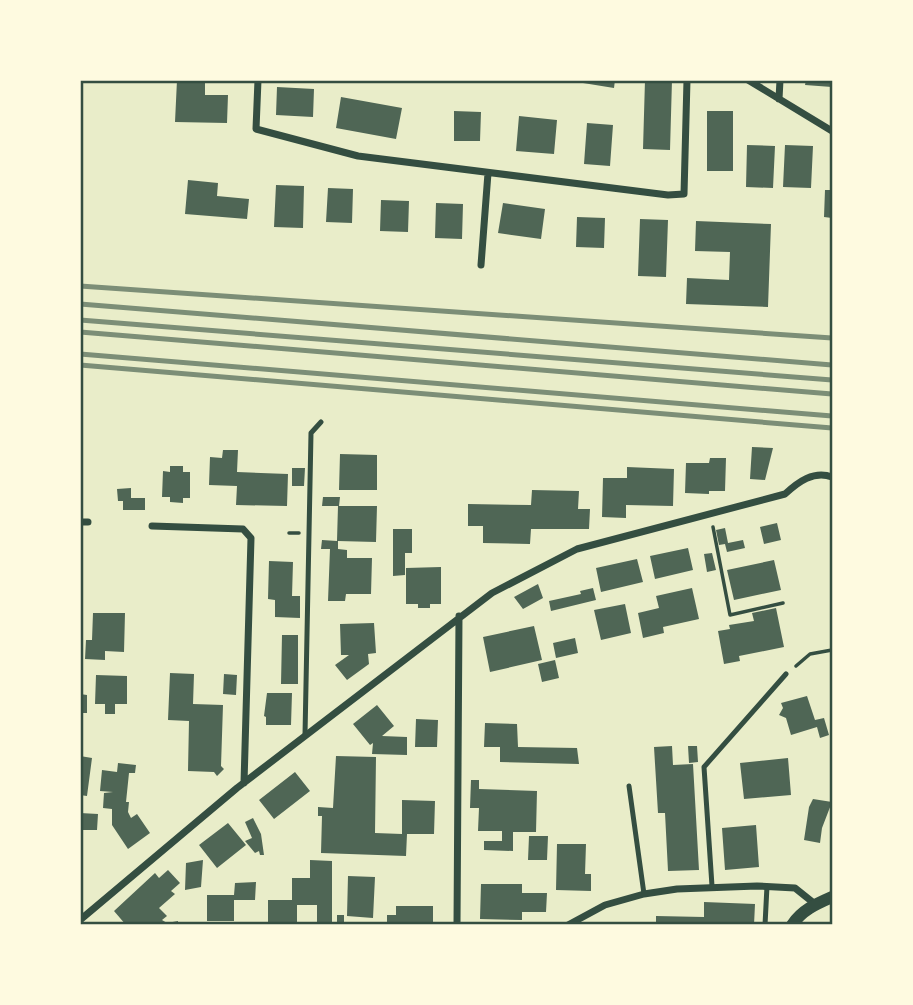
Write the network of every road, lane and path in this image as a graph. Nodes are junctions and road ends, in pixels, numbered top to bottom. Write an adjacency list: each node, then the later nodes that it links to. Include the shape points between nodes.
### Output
1 (258, 80): 7 (street, via 256,129 358,156)
2 (687, 80): 7 (street, via 684,194)
3 (747, 80): 5 (street)
4 (779, 80): 5 (street)
5 (779, 99): 6 (street)
6 (832, 131)
7 (488, 173): 8 (street)
8 (481, 265)
9 (321, 422): 17 (lane, via 311,433)
10 (832, 477): 11 (street, via 824,474 799,481 785,494)
11 (711, 514): 13 (path, via 730,615); 14 (street, via 577,549 492,593)
12 (152, 526): 18 (street, via 243,529 251,538)
13 (783, 603)
14 (459, 616): 17 (street); 26 (street)
15 (832, 650): 16 (path, via 810,654)
16 (786, 674): 20 (lane, via 704,767)
17 (305, 735): 18 (street)
18 (244, 783): 25 (street)
19 (629, 786): 22 (lane)
20 (712, 886): 21 (street); 22 (street)
21 (767, 886): 24 (street, via 795,888); 28 (lane)
22 (644, 894): 27 (street, via 605,905)
23 (832, 897): 24 (street)
24 (815, 904): 29 (street)
25 (80, 920)
26 (457, 925)
27 (568, 925)
28 (765, 925)
29 (792, 925)

